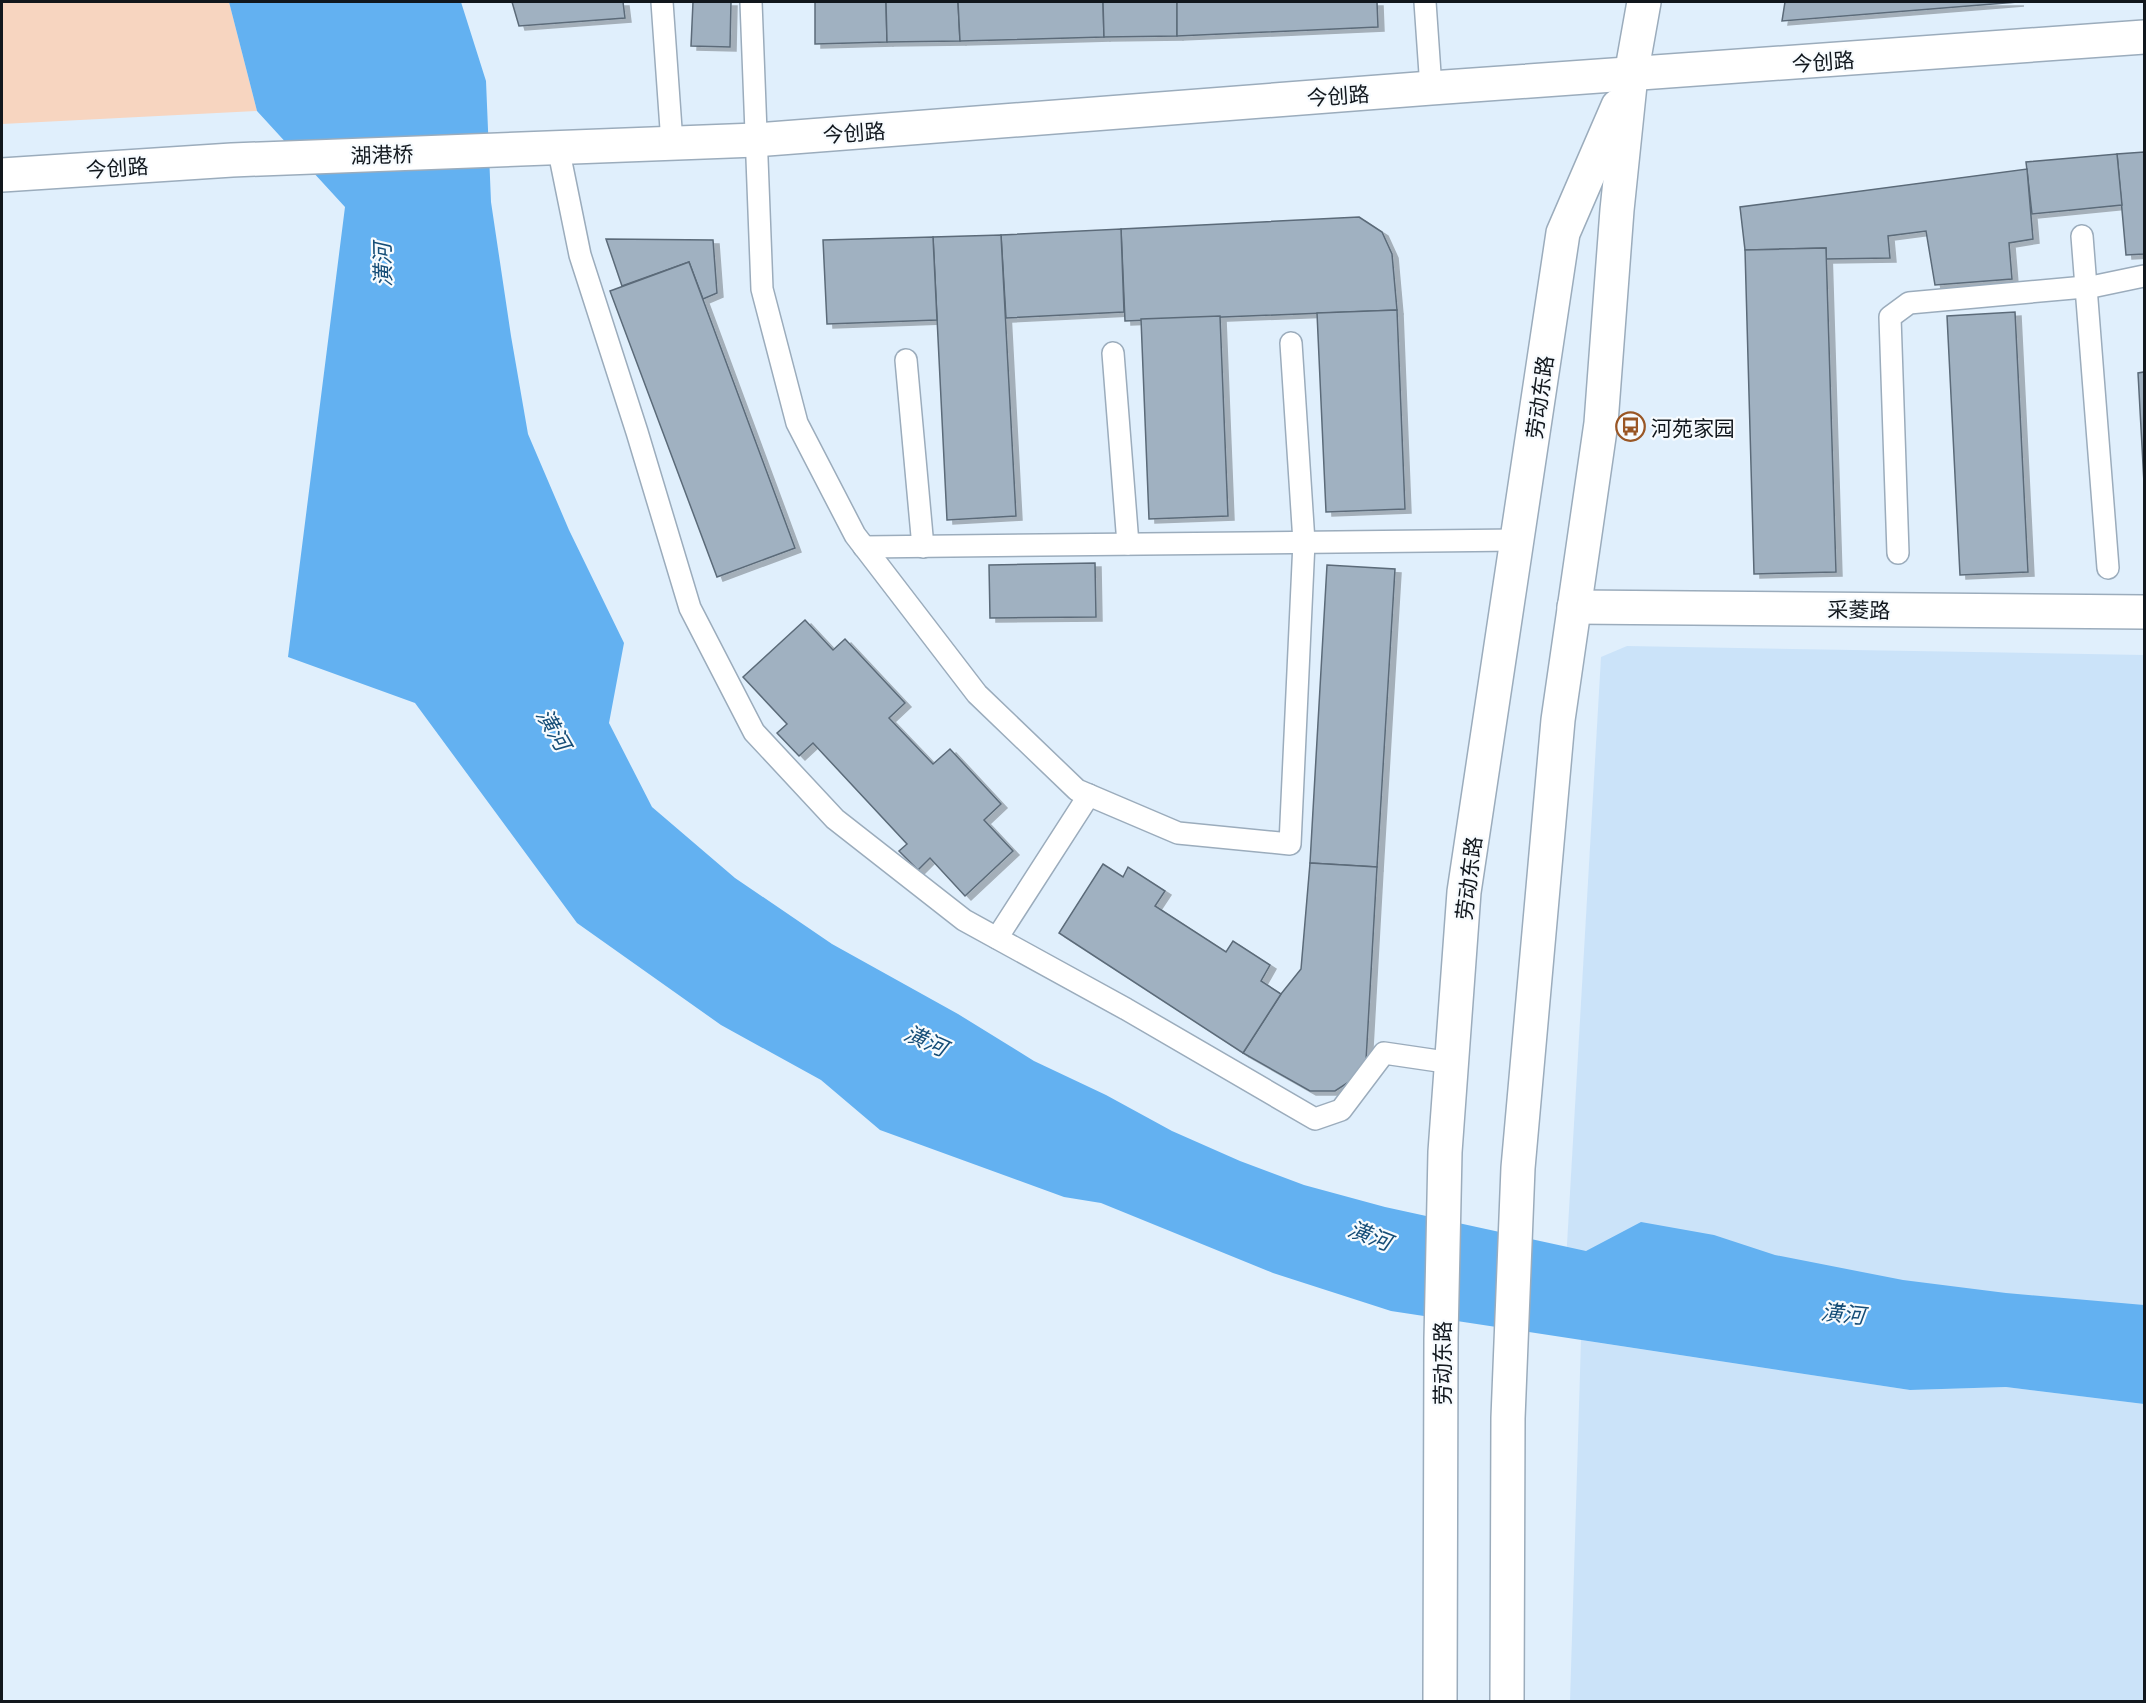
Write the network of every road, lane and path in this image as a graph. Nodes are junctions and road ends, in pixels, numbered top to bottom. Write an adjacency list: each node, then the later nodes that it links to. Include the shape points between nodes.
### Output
1 (662, 2): 9 (lane)
2 (751, 2): 8 (lane)
3 (1425, 2): 7 (lane)
4 (1644, 2): 6 (main road, 劳动东路)
5 (2145, 37): 6 (main road, 今创路)
6 (1631, 75): 7 (main road, 今创路); 19 (main road, 劳动东路, via 1563,233); 26 (main road, 劳动东路, via 1601,423)
7 (1431, 88): 8 (main road, 今创路)
8 (756, 140): 9 (main road, 今创路); 22 (lane, via 762,289 797,423)
9 (672, 142): 10 (main road, 今创路)
10 (545, 147): 11 (main road, 湖港桥); 29 (lane, via 690,608 754,732 835,819 964,920)
11 (232, 159): 12 (main road, 今创路)
12 (2, 175)
13 (2082, 236): 15 (lane)
14 (2145, 276): 15 (lane)
15 (2086, 287): 24 (lane, via 1909,303 1890,317); 25 (lane)
16 (1291, 343): 20 (lane)
17 (1113, 353): 21 (lane)
18 (906, 360): 23 (lane)
19 (1518, 540): 20 (lane); 30 (main road, 劳动东路, via 1464,892)
20 (1304, 542): 21 (lane); 28 (lane, via 1290,844 1178,833)
21 (1128, 544): 23 (lane)
22 (864, 547): 23 (lane); 28 (lane, via 977,694 1077,790)
23 (923, 547)
24 (1898, 553)
25 (2108, 568)
26 (1574, 607): 27 (main road, 采菱路); 32 (main road, 劳动东路, via 1558,720 1518,1168 1508,1418)
27 (2145, 612)
28 (1089, 795): 29 (lane)
29 (997, 938): 30 (lane, via 1315,1119 1341,1110 1384,1053)
30 (1452, 1063): 31 (main road, 劳动东路, via 1445,1152 1441,1339)
31 (1440, 1701)
32 (1507, 1701)

